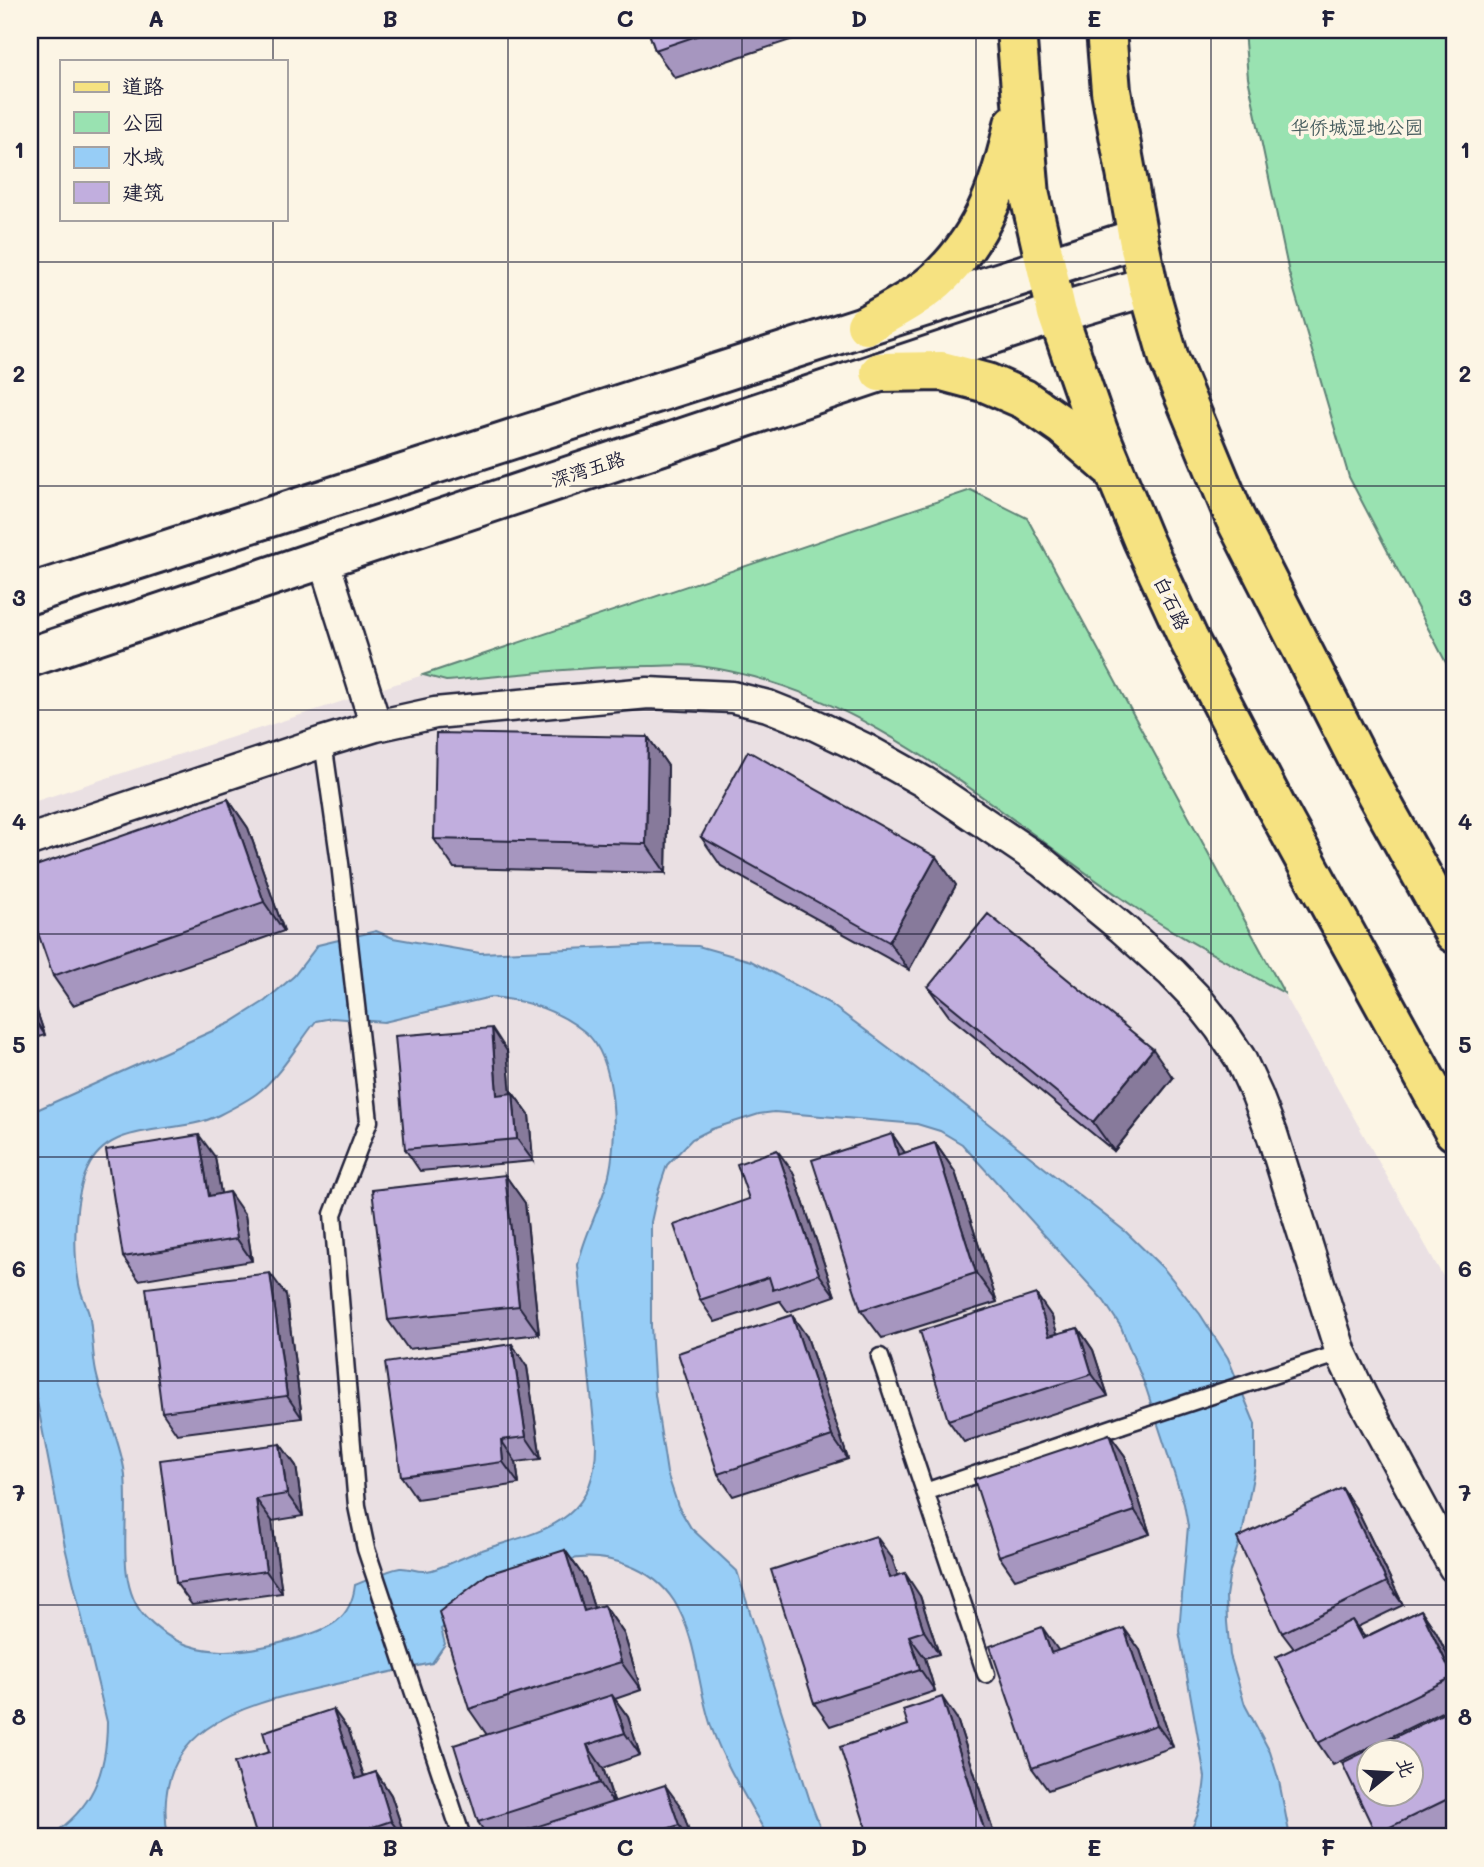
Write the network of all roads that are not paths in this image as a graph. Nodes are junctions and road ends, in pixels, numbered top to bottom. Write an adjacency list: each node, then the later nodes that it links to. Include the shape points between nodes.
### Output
1 (1016, 30): 3 (main road, 白石路)
2 (1105, 30): 4 (main road, via 1111,91)
3 (1021, 87): 5 (main road, 白石路, via 1030,196); 8 (main road, via 1005,166 972,241 942,275)
4 (1138, 238): 5 (street); 6 (main road)
5 (1046, 266): 7 (main road, 白石路); 8 (street)
6 (1148, 286): 7 (street, 深湾五路); 17 (main road, via 1169,359 1235,518 1366,775)
7 (1057, 313): 9 (street, 深湾五路); 10 (main road, 白石路)
8 (866, 325): 12 (street)
9 (880, 372): 10 (main road, via 942,371 987,383 1053,419); 11 (street, 深湾五路)
10 (1114, 471): 18 (main road, 白石路, via 1188,638)
11 (323, 558): 13 (street, 深湾五路); 14 (street)
12 (31, 593)
13 (30, 657)
14 (376, 726): 15 (street); 19 (street, via 435,713 648,693 732,697 813,724 924,782 1042,862 1172,973 1220,1028 1246,1070 1272,1133)
15 (323, 742): 16 (street); 24 (lane, via 369,1121 333,1214 357,1506 366,1549)
16 (30, 840)
17 (1454, 933)
18 (1454, 1131)
19 (1341, 1353): 21 (lane, bridge); 22 (street)
20 (880, 1357): 21 (lane)
21 (925, 1492): 23 (lane)
22 (1454, 1567)
23 (986, 1674)
24 (462, 1837)

